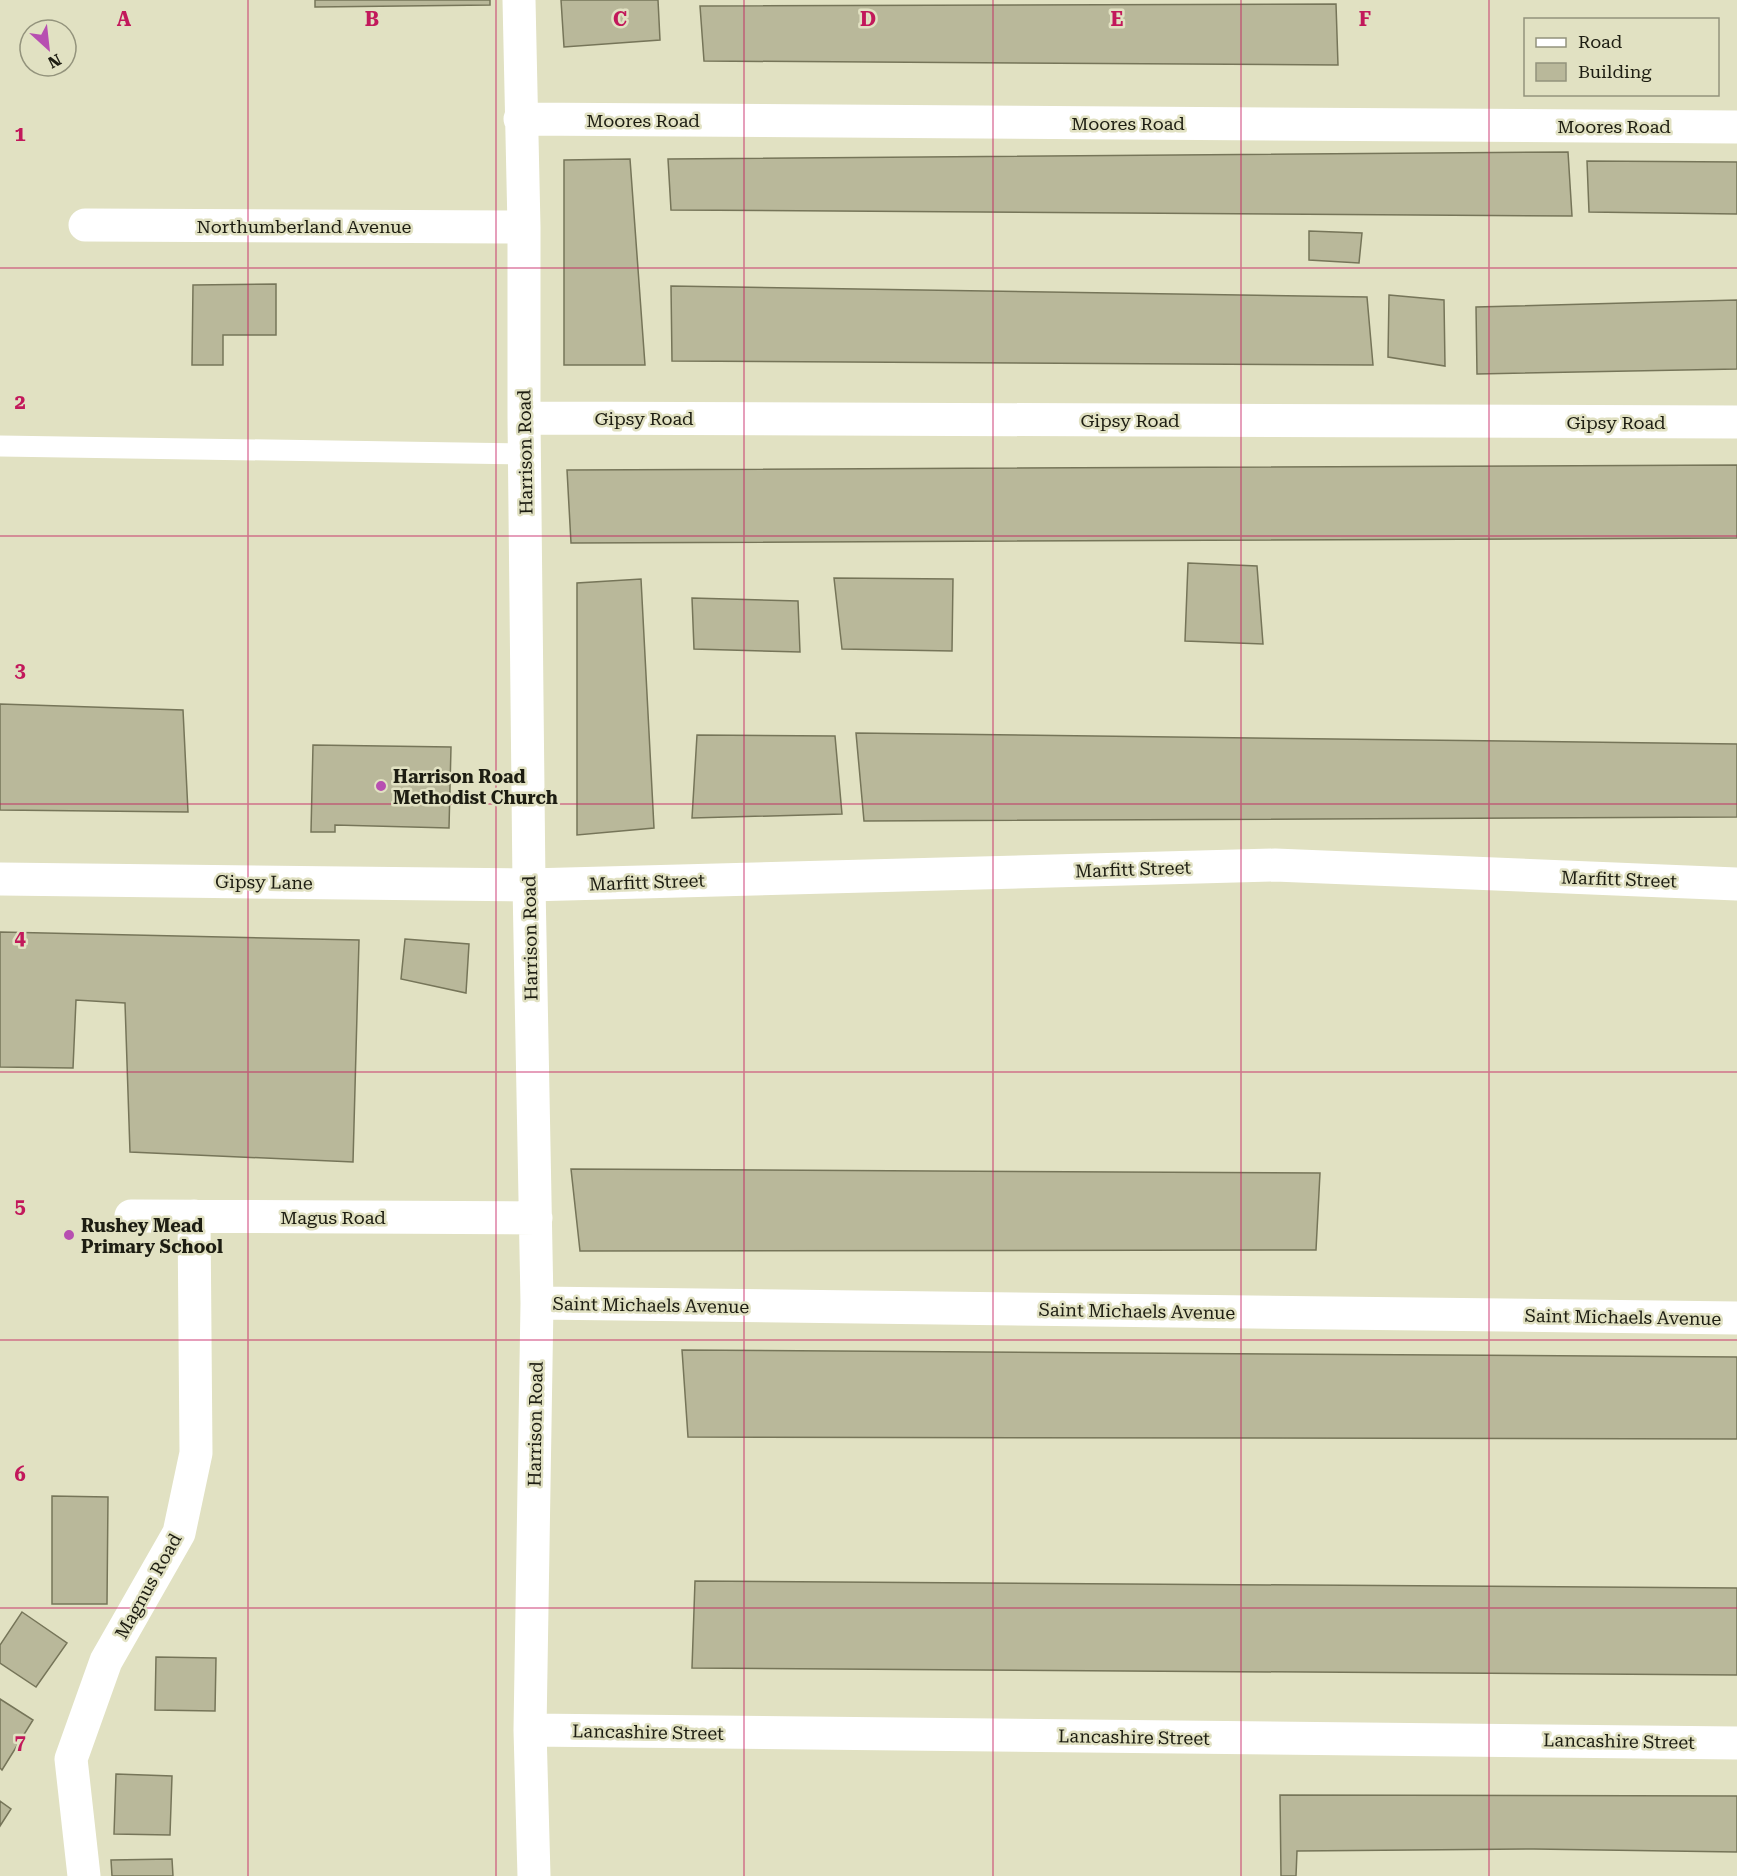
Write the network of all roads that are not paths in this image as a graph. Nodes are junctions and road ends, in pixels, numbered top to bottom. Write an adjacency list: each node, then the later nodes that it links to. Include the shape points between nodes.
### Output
1 (519, 0): 2 (street, Harrison Road)
2 (520, 119): 3 (street, Moores Road); 5 (street, Harrison Road)
3 (1737, 127)
4 (84, 225): 5 (street, Northumberland Avenue)
5 (524, 227): 6 (street, Harrison Road)
6 (524, 418): 7 (street, Gipsy Road); 9 (street, Harrison Road)
7 (1737, 422)
8 (0, 446): 9 (lane)
9 (525, 454): 12 (street, Harrison Road)
10 (0, 879): 12 (street, Gipsy Lane)
11 (1737, 884): 12 (street, Marfitt Street, via 1275,865)
12 (529, 885): 15 (street, Harrison Road)
13 (131, 1216): 14 (street, Magus Road)
14 (194, 1216): 15 (street, Magus Road); 20 (street, Magnus Road, via 195,1453 179,1533 106,1661 71,1759)
15 (536, 1218): 16 (street, Harrison Road)
16 (537, 1303): 17 (street, Saint Michaels Avenue); 18 (street, Harrison Road)
17 (1737, 1318)
18 (530, 1730): 19 (street, Lancashire Street); 21 (street, Harrison Road)
19 (1737, 1743)
20 (84, 1876)
21 (534, 1876)

